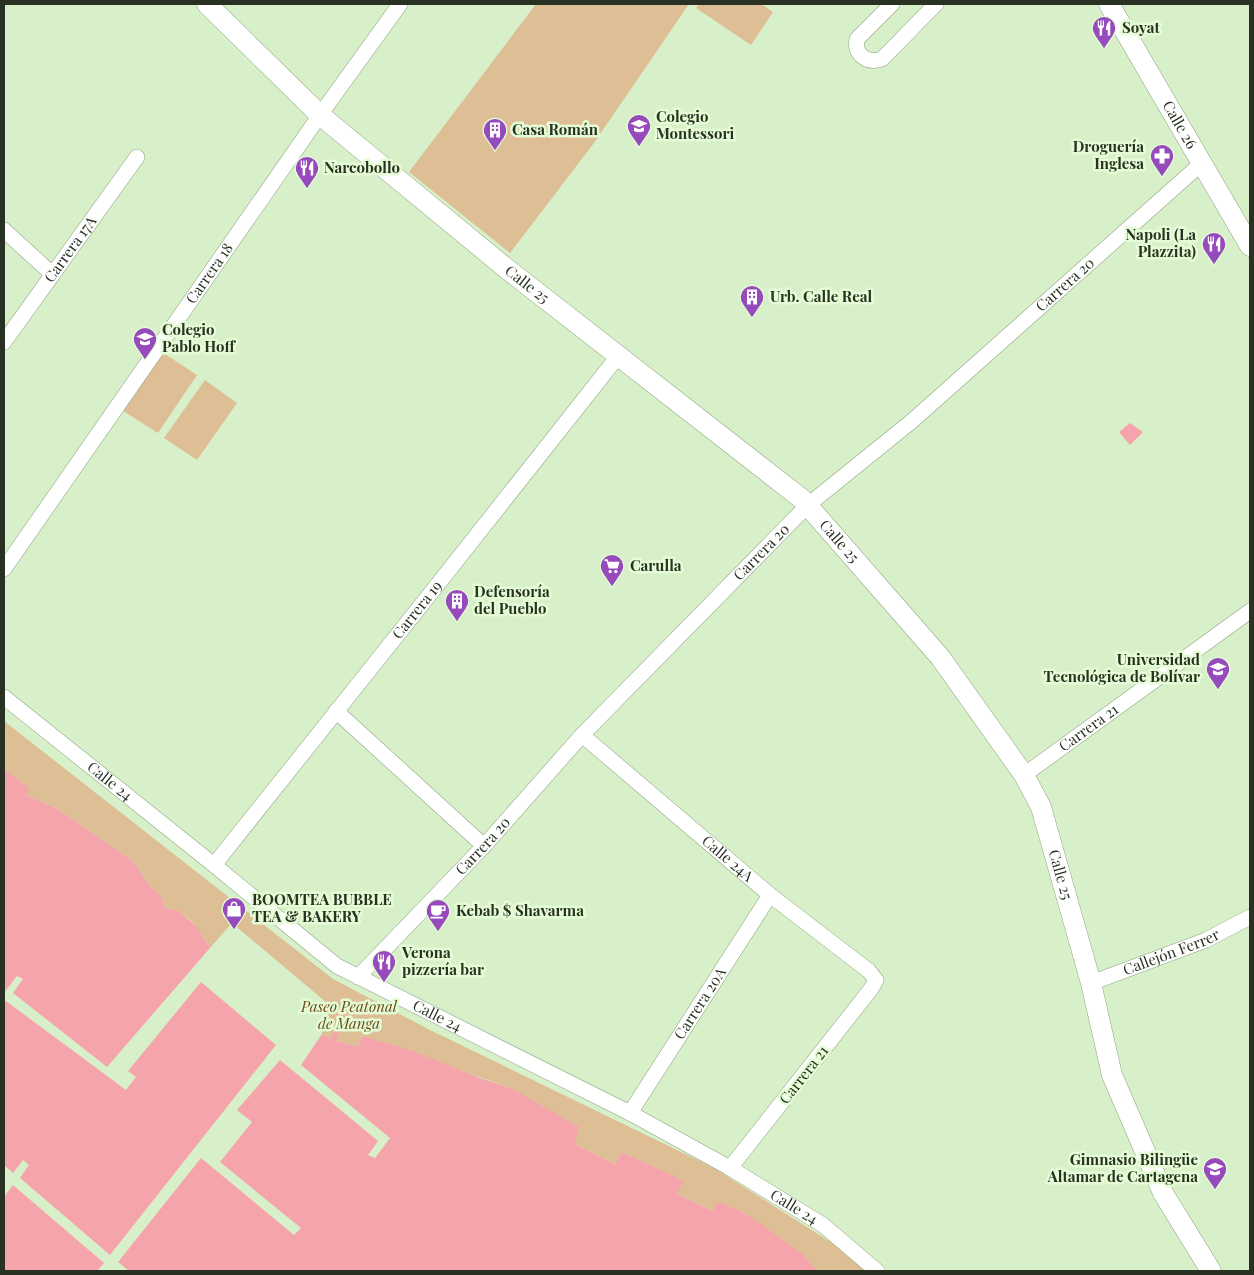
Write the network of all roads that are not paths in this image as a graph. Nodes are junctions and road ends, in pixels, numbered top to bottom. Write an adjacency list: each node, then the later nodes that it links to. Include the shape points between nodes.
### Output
1 (207, 4): 6 (main road, Calle 25)
2 (400, 4): 6 (street, Carrera 18)
3 (892, 4): 4 (street, via 857,38 857,49 862,57 872,61 882,59)
4 (936, 4)
5 (1110, 4): 8 (main road, Calle 26)
6 (320, 115): 13 (main road, Calle 25, via 507,269); 15 (street, Carrera 18)
7 (136, 157): 11 (street, Carrera 17A)
8 (1202, 163): 10 (main road, Calle 26); 14 (street, Carrera 20, via 912,421)
9 (4, 230): 11 (street)
10 (1248, 237)
11 (52, 274): 12 (street, Carrera 17A)
12 (4, 342)
13 (618, 354): 14 (main road, Calle 25); 18 (street, Carrera 19)
14 (808, 505): 19 (street, Carrera 20); 20 (main road, Calle 25, via 940,657)
15 (4, 569)
16 (1250, 611): 20 (street, Carrera 21)
17 (4, 698): 22 (street, Calle 24)
18 (336, 711): 21 (street); 22 (street, Carrera 19)
19 (582, 735): 21 (street, Carrera 20); 23 (street, Calle 24A)
20 (1024, 775): 27 (main road, Calle 25, via 1041,806)
21 (484, 846): 25 (street, Carrera 20)
22 (214, 865): 25 (street, Calle 24, via 337,966)
23 (770, 894): 26 (street, Calle 24A, via 869,971); 28 (street, Carrera 20A)
24 (1250, 918): 27 (street, Callejón Ferrer, via 1206,940)
25 (358, 977): 28 (street, Calle 24)
26 (876, 980): 29 (street, Carrera 21)
27 (1091, 983): 31 (main road, Calle 25, via 1112,1075 1163,1193)
28 (630, 1113): 29 (street, Calle 24)
29 (730, 1168): 30 (street, Calle 24, via 823,1225)
30 (877, 1271)
31 (1211, 1271)

